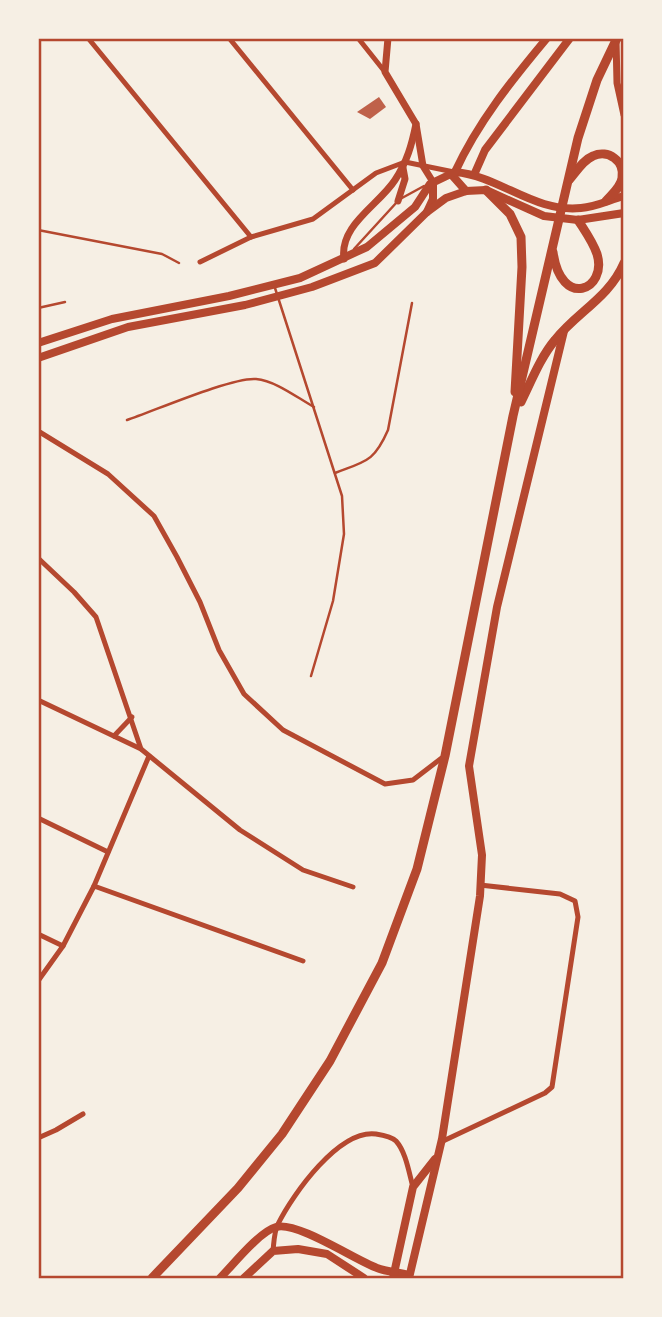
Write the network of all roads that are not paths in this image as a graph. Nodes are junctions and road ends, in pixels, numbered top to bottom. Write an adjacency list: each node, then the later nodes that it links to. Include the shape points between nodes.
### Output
1 (88, 38): 27 (street)
2 (229, 38): 17 (street)
3 (358, 38): 8 (street)
4 (388, 38): 8 (street)
5 (548, 38): 13 (main road, via 508,86)
6 (570, 38): 14 (main road, via 485,150)
7 (618, 40): 9 (street, via 617,83); 15 (main road, via 593,92)
8 (386, 72): 10 (street)
9 (624, 115)
10 (416, 124): 11 (street); 12 (street)
11 (404, 165): 12 (street); 17 (street, via 376,173); 21 (street); 29 (street, via 394,183 356,223 342,247)
12 (423, 166): 13 (street); 16 (street)
13 (453, 173): 14 (main road); 16 (main road); 19 (main road)
14 (474, 175): 22 (main road, via 546,206 579,209)
15 (568, 181): 22 (main road, via 589,158 610,155 621,165 622,177); 28 (main road)
16 (432, 183): 21 (lane); 23 (main road, via 433,198); 29 (main road, via 391,229)
17 (353, 190): 27 (street, via 313,219)
18 (486, 190): 19 (main road); 25 (main road, via 544,216); 43 (main road, via 515,221 522,249)
19 (466, 191): 23 (main road)
20 (624, 196): 22 (main road)
21 (398, 201): 29 (lane)
22 (606, 201)
23 (427, 212): 33 (main road, via 375,263)
24 (624, 213): 25 (main road)
25 (578, 220): 28 (main road, via 598,261 589,285 576,289 564,283 556,271)
26 (38, 230): 31 (lane, via 162,254)
27 (251, 237): 30 (street)
28 (552, 244): 43 (main road)
29 (346, 258): 33 (main road); 34 (main road)
30 (200, 262)
31 (179, 263)
32 (624, 263): 39 (main road, via 601,298)
33 (359, 269): 35 (main road)
34 (274, 284): 35 (lane); 40 (main road, via 111,319)
35 (278, 296): 41 (main road, via 128,327); 42 (lane)
36 (65, 302): 38 (lane)
37 (412, 303): 46 (lane, via 387,430 379,449 368,460)
38 (38, 308)
39 (565, 329): 43 (main road, via 547,352); 57 (main road, via 497,607 469,766 482,855)
40 (38, 343)
41 (38, 358)
42 (314, 407): 44 (lane, via 272,383 254,379); 46 (lane)
43 (513, 416): 54 (main road)
44 (127, 420)
45 (38, 431): 54 (street, via 108,474 154,516 244,694 283,730 385,784 413,780)
46 (335, 473): 48 (lane, via 342,496 344,534 333,601)
47 (38, 558): 50 (street, via 96,617)
48 (311, 676)
49 (38, 700): 51 (street)
50 (132, 717): 51 (street); 52 (street)
51 (114, 736): 52 (street)
52 (141, 749): 53 (street)
53 (149, 756): 56 (street); 59 (street, via 240,830 292,864)
54 (445, 756): 74 (main road, via 417,869 382,963 330,1061 282,1134 238,1188)
55 (38, 818): 56 (street)
56 (108, 852): 58 (street)
57 (480, 885): 66 (main road); 66 (street, via 560,894 575,901 574,944 552,1087)
58 (94, 886): 61 (street); 62 (street)
59 (353, 887)
60 (38, 934): 61 (street)
61 (63, 946): 63 (street)
62 (303, 961)
63 (38, 981)
64 (83, 1114): 65 (street)
65 (38, 1138)
66 (441, 1142): 67 (main road)
67 (437, 1156): 68 (main road); 73 (main road)
68 (413, 1187): 69 (street, via 396,1141 366,1133 352,1137 313,1174); 72 (main road)
69 (276, 1227): 70 (street); 71 (main road, via 327,1242); 75 (main road)
70 (273, 1251): 76 (main road); 77 (main road, via 327,1254)
71 (379, 1269): 72 (main road); 78 (main road)
72 (393, 1275): 73 (main road)
73 (409, 1277)
74 (152, 1279)
75 (220, 1279)
76 (244, 1279)
77 (364, 1279)
78 (374, 1279)

